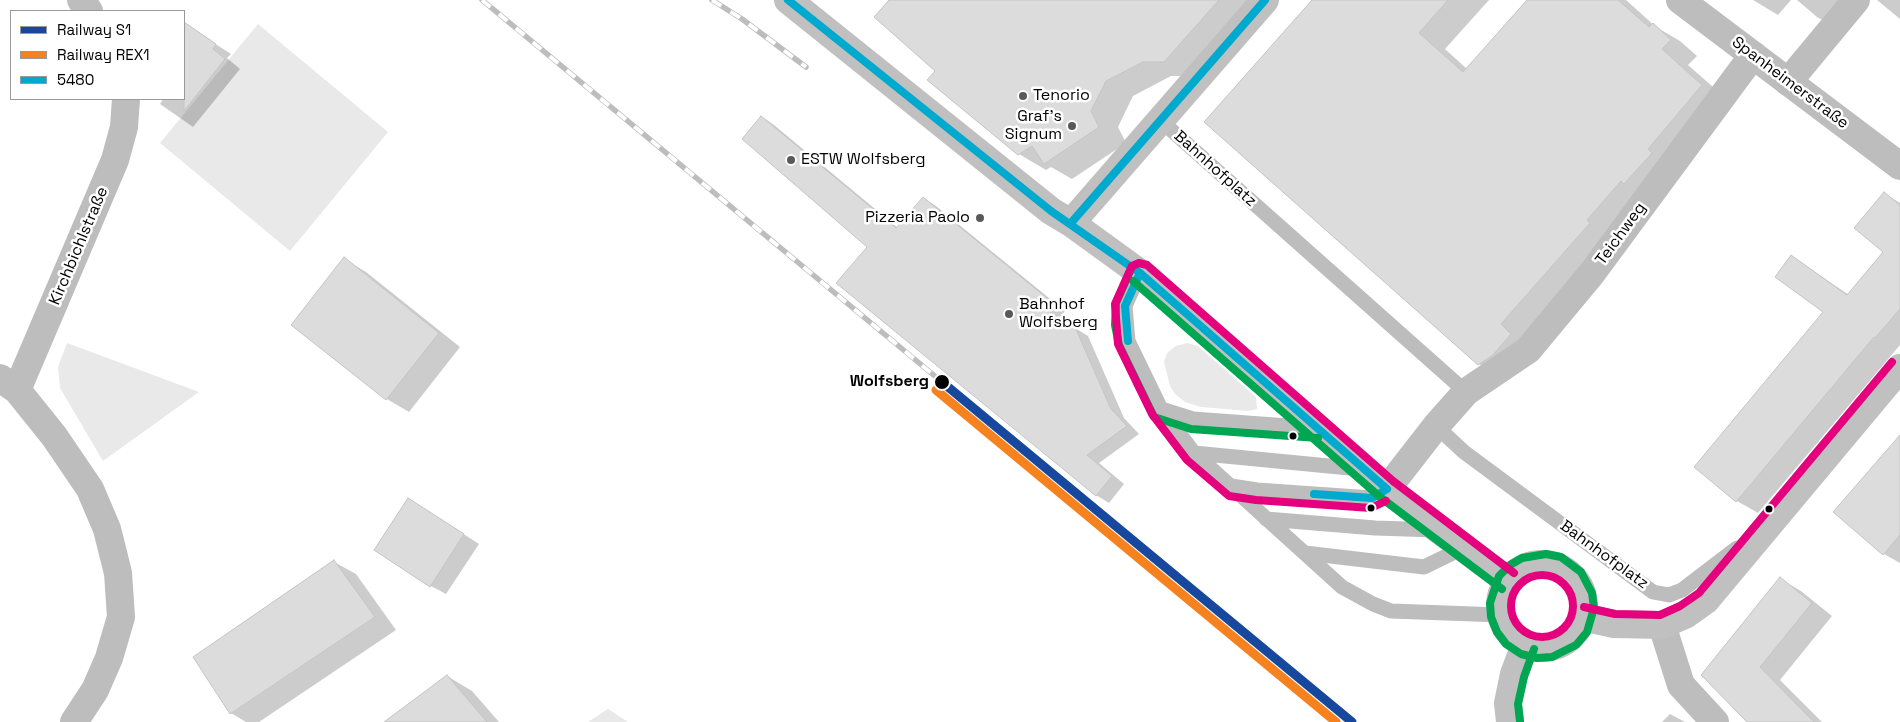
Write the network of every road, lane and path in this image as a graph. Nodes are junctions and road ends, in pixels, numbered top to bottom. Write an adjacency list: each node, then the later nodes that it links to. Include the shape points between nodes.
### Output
1 (788, 0): 10 (street, via 1051,211)
2 (1265, 0): 8 (street)
3 (1680, 0): 5 (street, Spanheimerstraße)
4 (1856, 0): 6 (street)
5 (1753, 55): 6 (street, Spanheimerstraße); 14 (street, Teichweg, via 1592,273 1528,350)
6 (1788, 82): 9 (street, Spanheimerstraße)
7 (126, 100): 13 (street, Kirchbichlstraße, via 124,127 115,160)
8 (1160, 120): 10 (street, Bahnhofplatz); 14 (lane, Bahnhofplatz)
9 (1900, 166)
10 (1071, 223): 11 (street)
11 (1140, 273): 15 (lane, via 1125,306 1125,323 1128,341); 17 (street)
12 (1900, 368): 22 (street)
13 (9, 384): 32 (street, Kirchbichlstraße, via 54,436 90,489 107,529 118,573 121,617 110,658 96,690)
14 (1466, 392): 16 (street)
15 (1161, 409): 17 (lane, via 1193,419); 18 (lane)
16 (1436, 426): 21 (street); 22 (lane, Bahnhofplatz, via 1464,452 1653,592 1669,595 1682,590)
17 (1319, 428): 19 (street)
18 (1194, 453): 19 (lane); 20 (lane)
19 (1366, 470): 21 (street)
20 (1232, 486): 21 (lane, via 1364,498 1372,498); 23 (lane)
21 (1388, 488): 24 (street)
22 (1777, 515): 30 (street, via 1706,600 1686,615)
23 (1266, 519): 24 (lane); 26 (lane)
24 (1439, 530): 25 (street)
25 (1463, 548): 26 (lane, via 1424,567); 27 (street)
26 (1304, 554): 28 (lane, via 1342,587 1391,611)
27 (1508, 581): 28 (street, via 1503,592); 29 (street, via 1525,568 1545,564 1556,566 1573,578 1579,587 1583,597)
28 (1501, 615): 31 (street, via 1506,628)
29 (1582, 617): 30 (street, via 1614,624); 31 (street, via 1578,628 1560,644 1537,648)
30 (1662, 625): 34 (street, via 1681,685)
31 (1525, 645): 33 (street, via 1508,703)
32 (74, 722)
33 (1510, 722)
34 (1715, 722)

